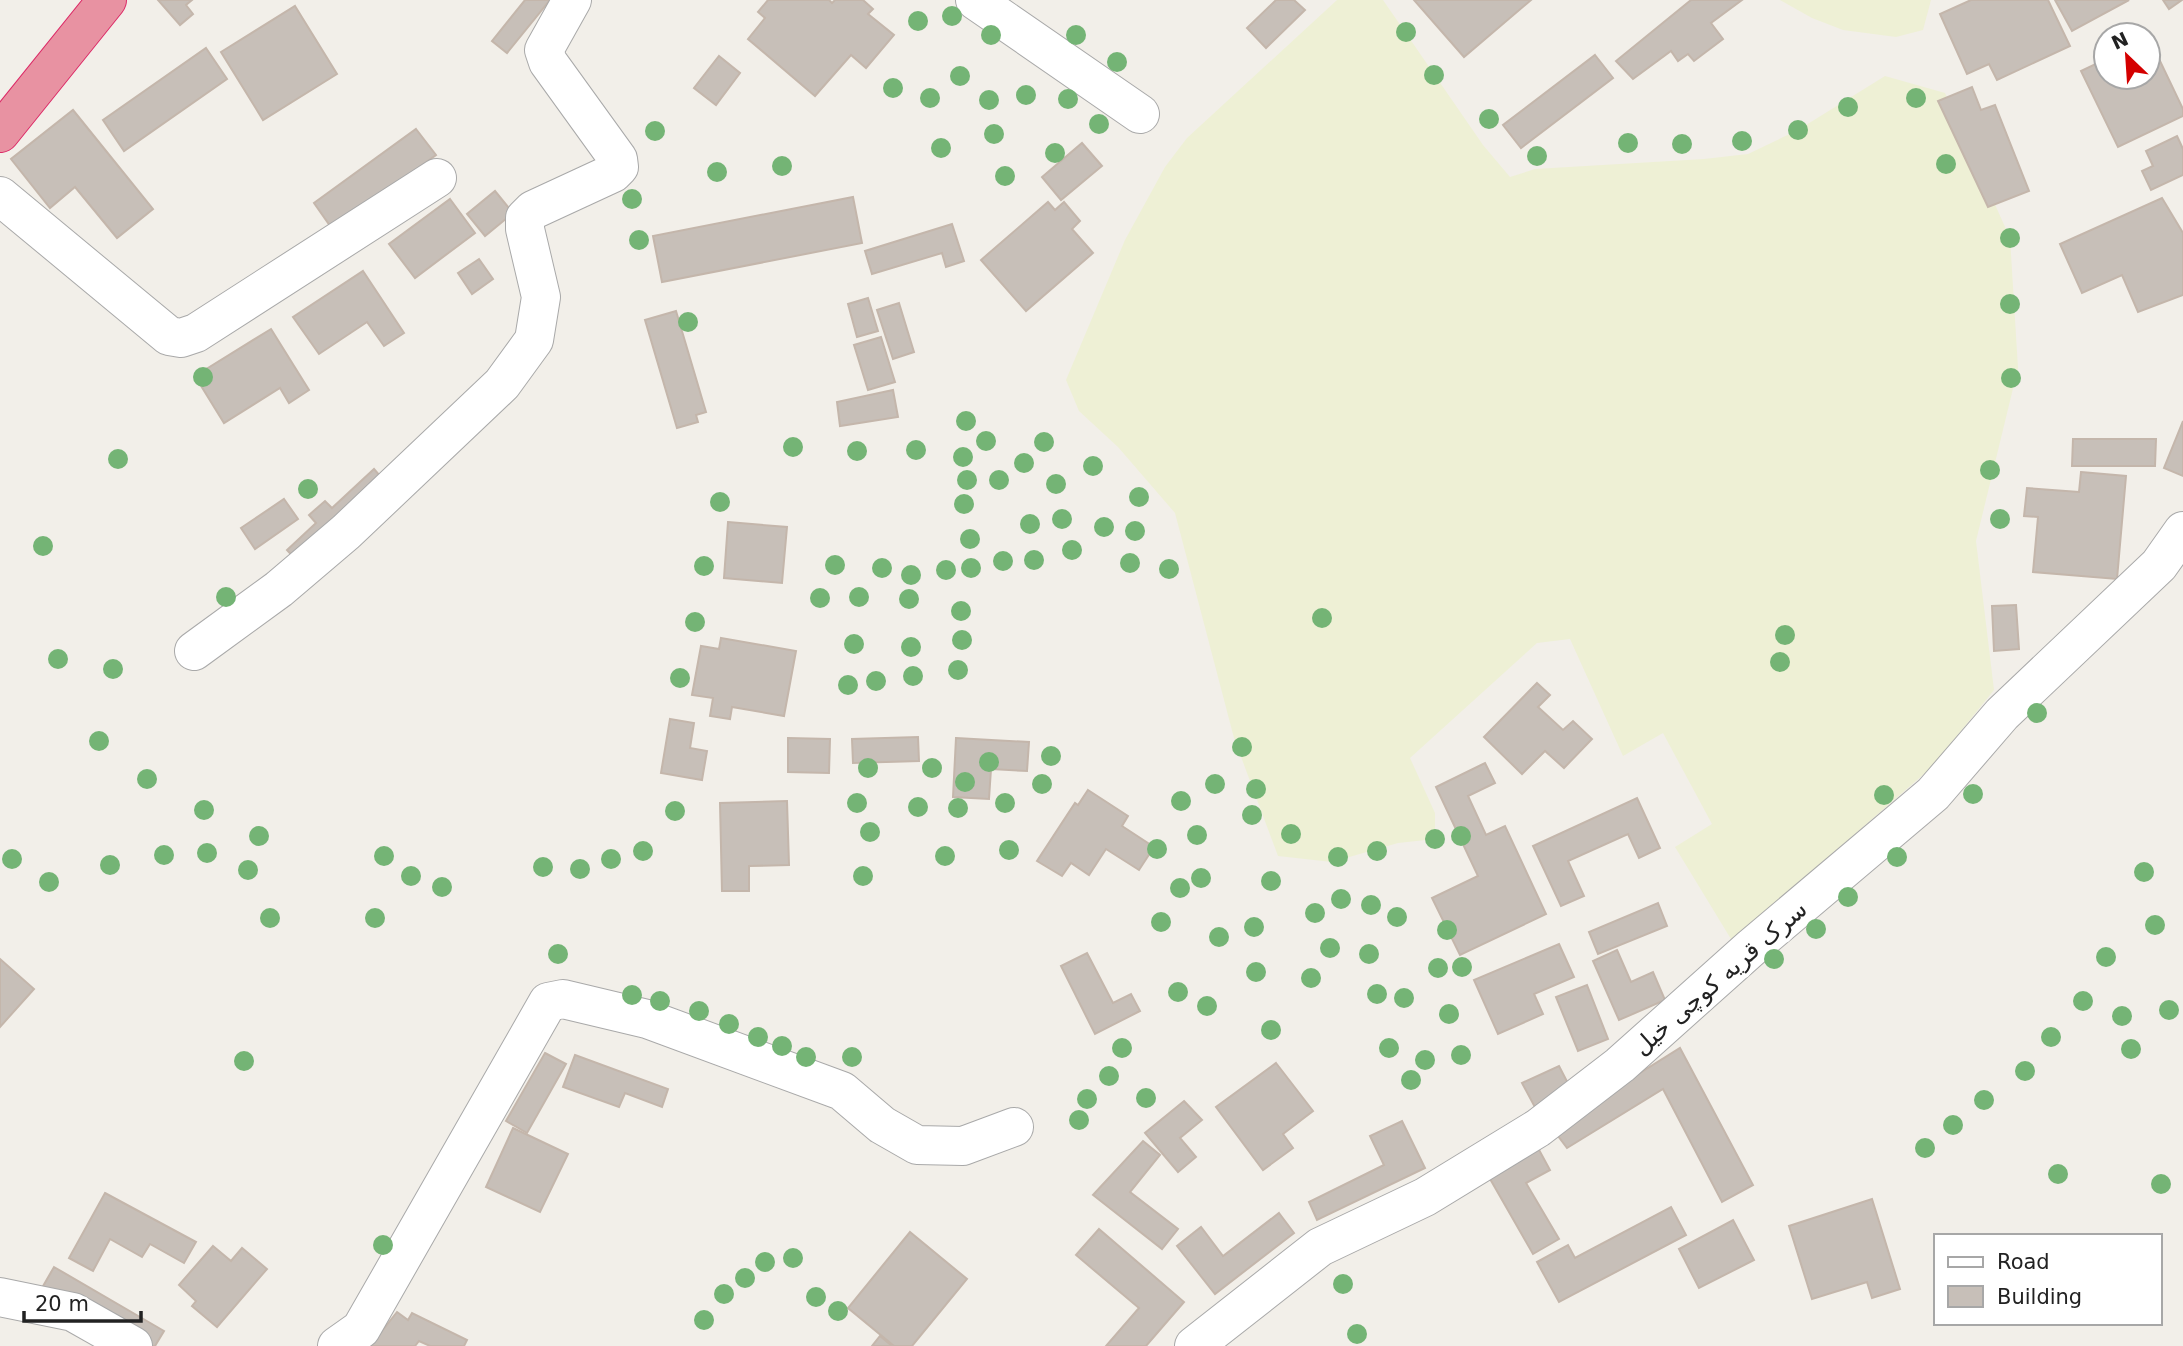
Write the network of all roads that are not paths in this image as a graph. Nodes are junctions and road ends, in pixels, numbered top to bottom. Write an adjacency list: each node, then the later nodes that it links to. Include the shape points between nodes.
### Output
1 (107, 0): 5 (highway)
2 (572, 0): 9 (street, via 544,50 619,167 525,218 541,297 534,340 502,384 346,532 279,589)
3 (975, 0): 4 (street)
4 (1140, 114)
5 (0, 133)
6 (437, 178): 7 (street, via 196,333 181,338 169,336)
7 (0, 195)
8 (2183, 531): 14 (street, سرک قریه کوچی خیل, via 2159,565 2002,714 1933,794 1620,1065 1538,1128 1425,1197 1320,1247)
9 (194, 651)
10 (1014, 1127): 13 (street, via 963,1146 917,1145 882,1125 842,1091 647,1019 563,999 548,1002 361,1329)
11 (0, 1297): 12 (street, via 73,1312)
12 (133, 1346)
13 (337, 1346)
14 (1194, 1346)

